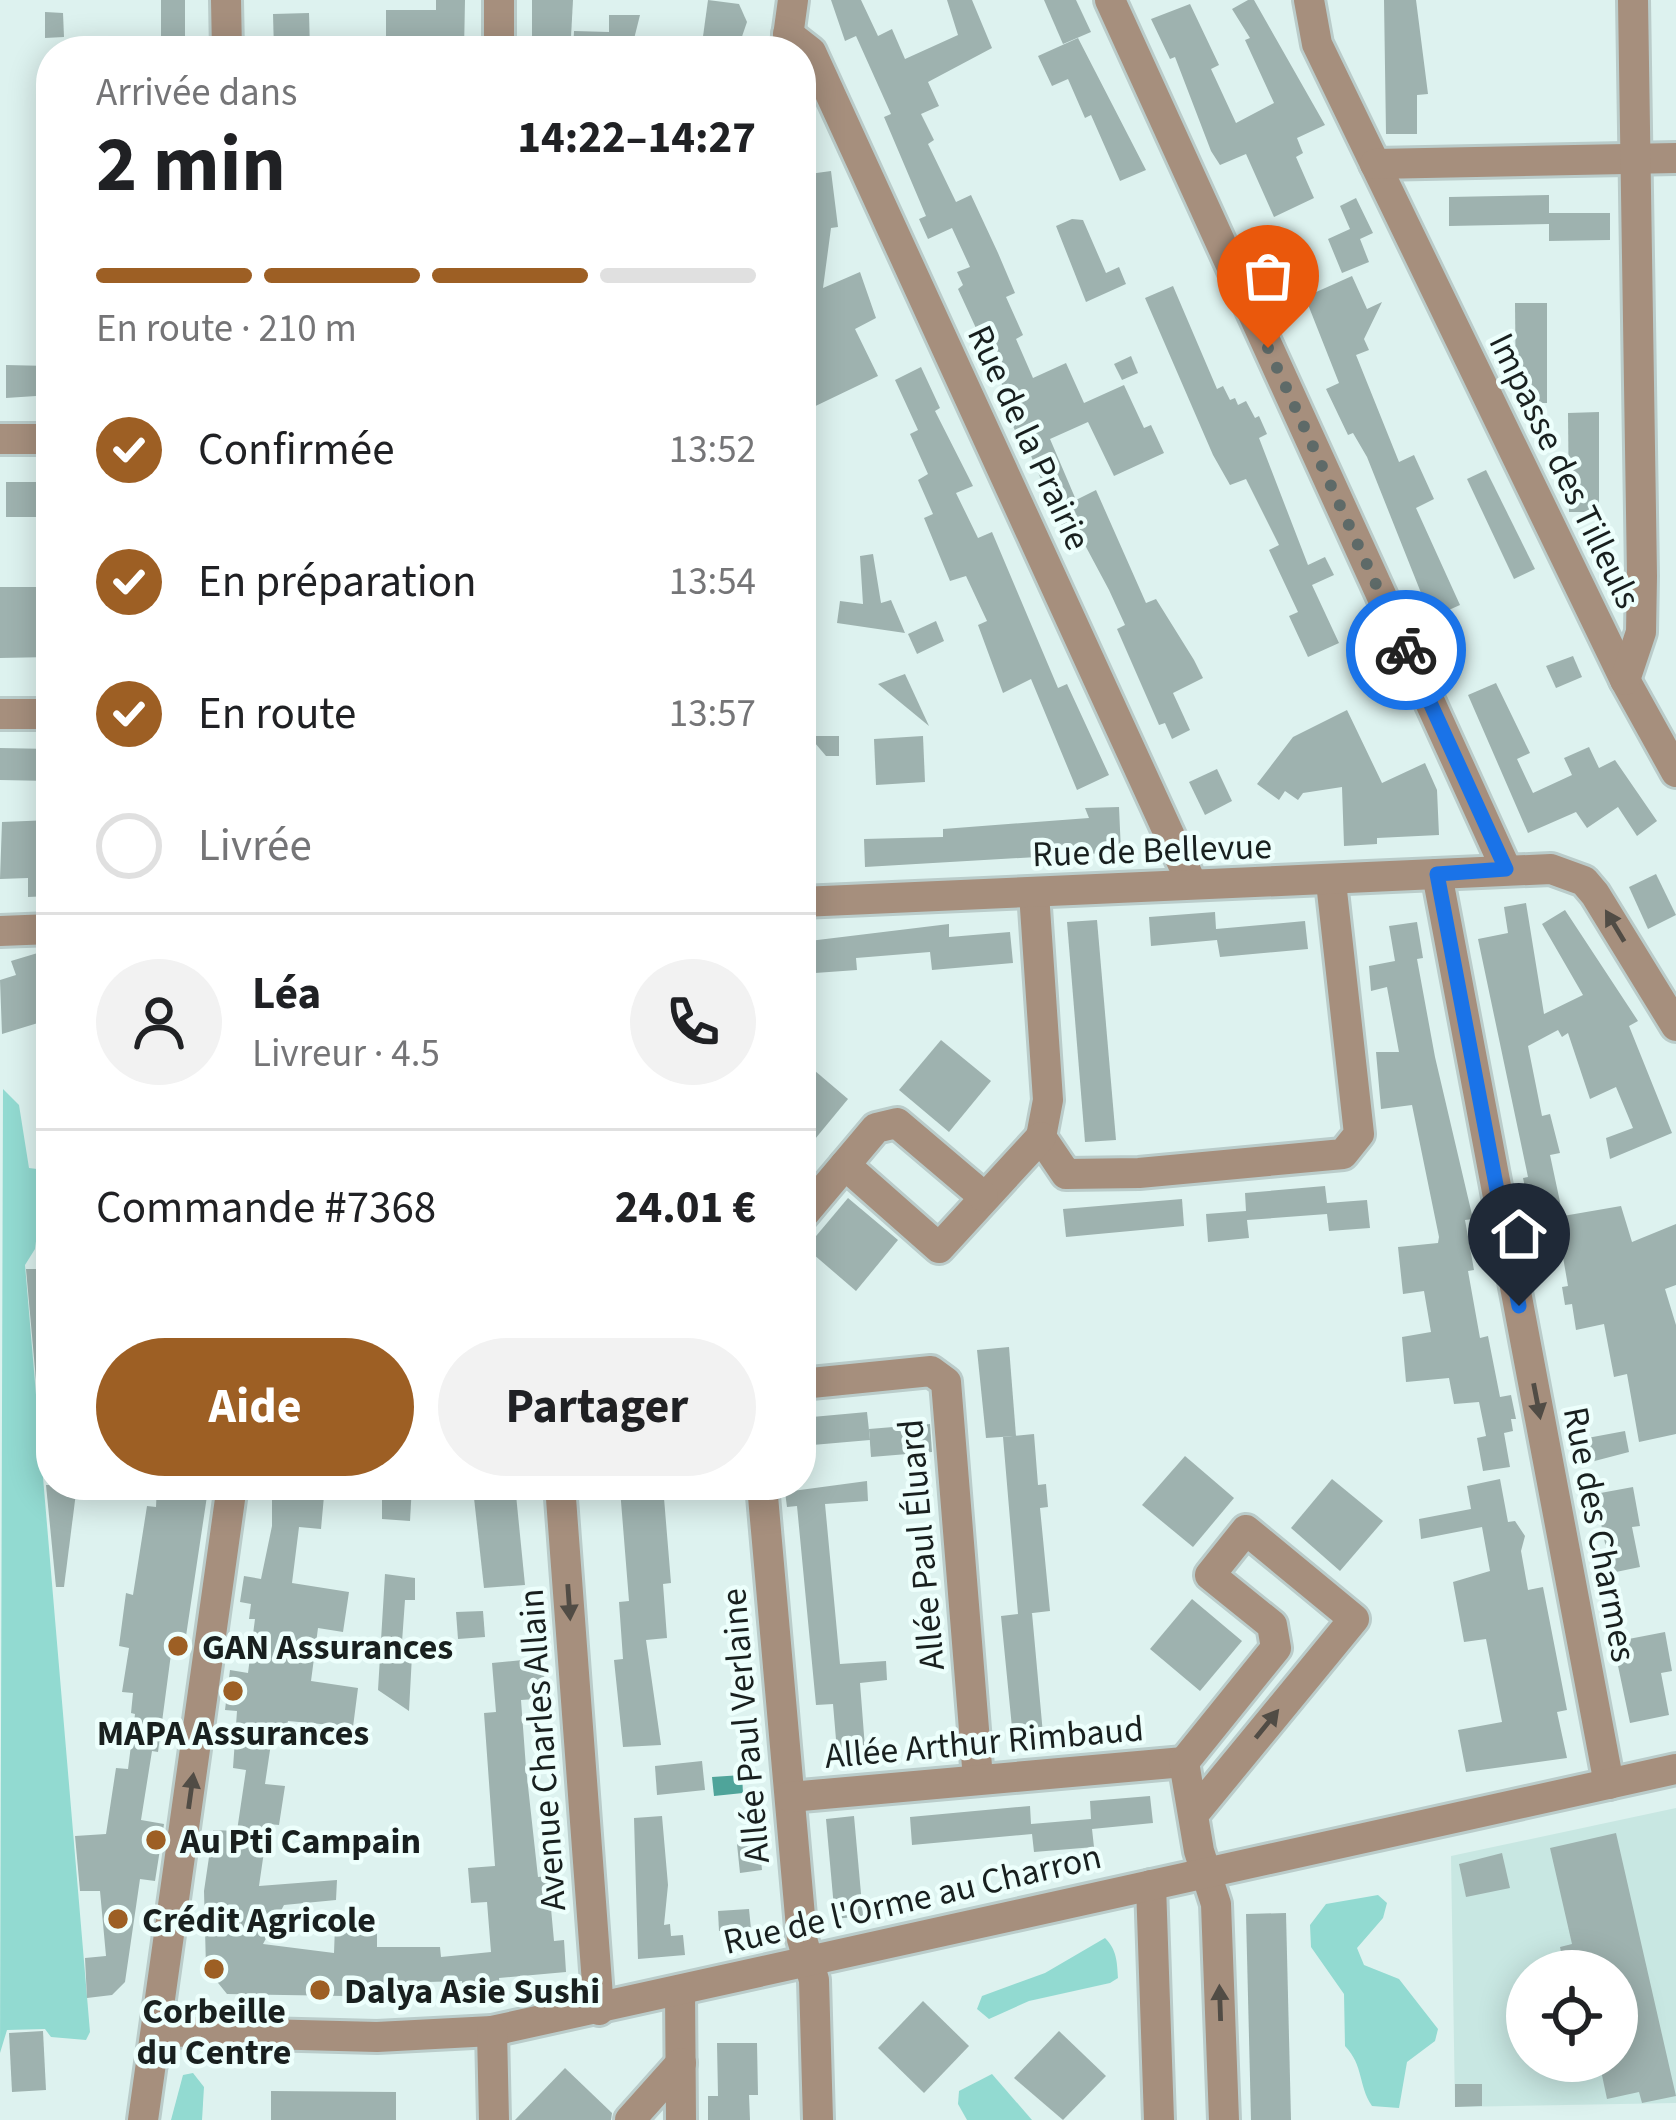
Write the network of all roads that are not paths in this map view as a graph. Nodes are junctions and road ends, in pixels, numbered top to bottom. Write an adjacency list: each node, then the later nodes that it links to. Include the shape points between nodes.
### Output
1 (226, 0): 7 (street)
2 (499, 0): 8 (street)
3 (793, 0): 9 (street)
4 (1111, 0): 20 (street)
5 (1309, 0): 13 (street, Impasse des Tilleuls, via 1317,44)
6 (1633, 0): 12 (street, Impasse des Tilleuls)
7 (226, 36)
8 (499, 36)
9 (788, 36)
10 (816, 63): 22 (street, Rue de la Prairie)
11 (1676, 158): 12 (street)
12 (1635, 159): 13 (street); 16 (street, Impasse des Tilleuls, via 1642,632)
13 (1375, 164): 16 (street, Impasse des Tilleuls)
14 (0, 439): 15 (street)
15 (36, 439)
16 (1625, 680): 19 (street)
17 (0, 714): 18 (street)
18 (36, 714)
19 (1676, 772)
20 (1506, 869): 21 (street, Rue de Bellevue); 28 (street, Rue de Bellevue, one-way to 20, via 1584,880 1551,868)
21 (1437, 874): 23 (street, Rue de Bellevue); 40 (street, Rue des Charmes, one-way to 40)
22 (1191, 882): 23 (street, Rue de Bellevue); 24 (street, Rue de Bellevue)
23 (1331, 882): 29 (street, via 1359,1134 1343,1154 1066,1174)
24 (1034, 893): 25 (street, Rue de Bellevue); 29 (street, via 1048,1100)
25 (816, 901)
26 (36, 930): 27 (street)
27 (0, 931)
28 (1676, 1026)
29 (1041, 1137): 31 (street)
30 (845, 1165): 31 (street, via 876,1128 898,1124); 31 (street, via 939,1248); 32 (street)
31 (983, 1196)
32 (816, 1199)
33 (816, 1382): 39 (street, Allée Paul Éluard, via 931,1371 946,1382)
34 (230, 1500): 48 (street, one-way to 34)
35 (561, 1500): 47 (street, Avenue Charles Allain, one-way to 47)
36 (763, 1500): 41 (street, Allée Paul Verlaine)
37 (1184, 1762): 39 (street, Allée Arthur Rimbaud); 42 (street, Allée Arthur Rimbaud); 42 (street, Allée Arthur Rimbaud, one-way to 37, via 1354,1618 1246,1530 1210,1575 1272,1625 1276,1648)
38 (1676, 1769): 40 (street, Rue de l'Orme au Charron)
39 (978, 1779): 41 (street, Allée Arthur Rimbaud)
40 (1609, 1784): 43 (street, Rue de l'Orme au Charron)
41 (790, 1797): 45 (street, Allée Paul Verlaine)
42 (1193, 1815): 43 (street, Allée Arthur Rimbaud)
43 (1208, 1871): 44 (street, Rue de l'Orme au Charron); 57 (street, Allée Arthur Rimbaud, one-way to 43)
44 (1151, 1885): 45 (street, Rue de l'Orme au Charron); 56 (street)
45 (808, 1959): 46 (street, Rue de l'Orme au Charron); 55 (street, Allée Paul Verlaine)
46 (680, 1990): 47 (street, Rue de l'Orme au Charron); 50 (street)
47 (599, 2010): 49 (street, Rue de l'Orme au Charron)
48 (157, 2031): 49 (street, Rue de l'Orme au Charron); 51 (street)
49 (492, 2031): 52 (street)
50 (681, 2063): 53 (street); 54 (street)
51 (143, 2120)
52 (494, 2120)
53 (631, 2120)
54 (681, 2120)
55 (818, 2120)
56 (1159, 2120)
57 (1224, 2120)

